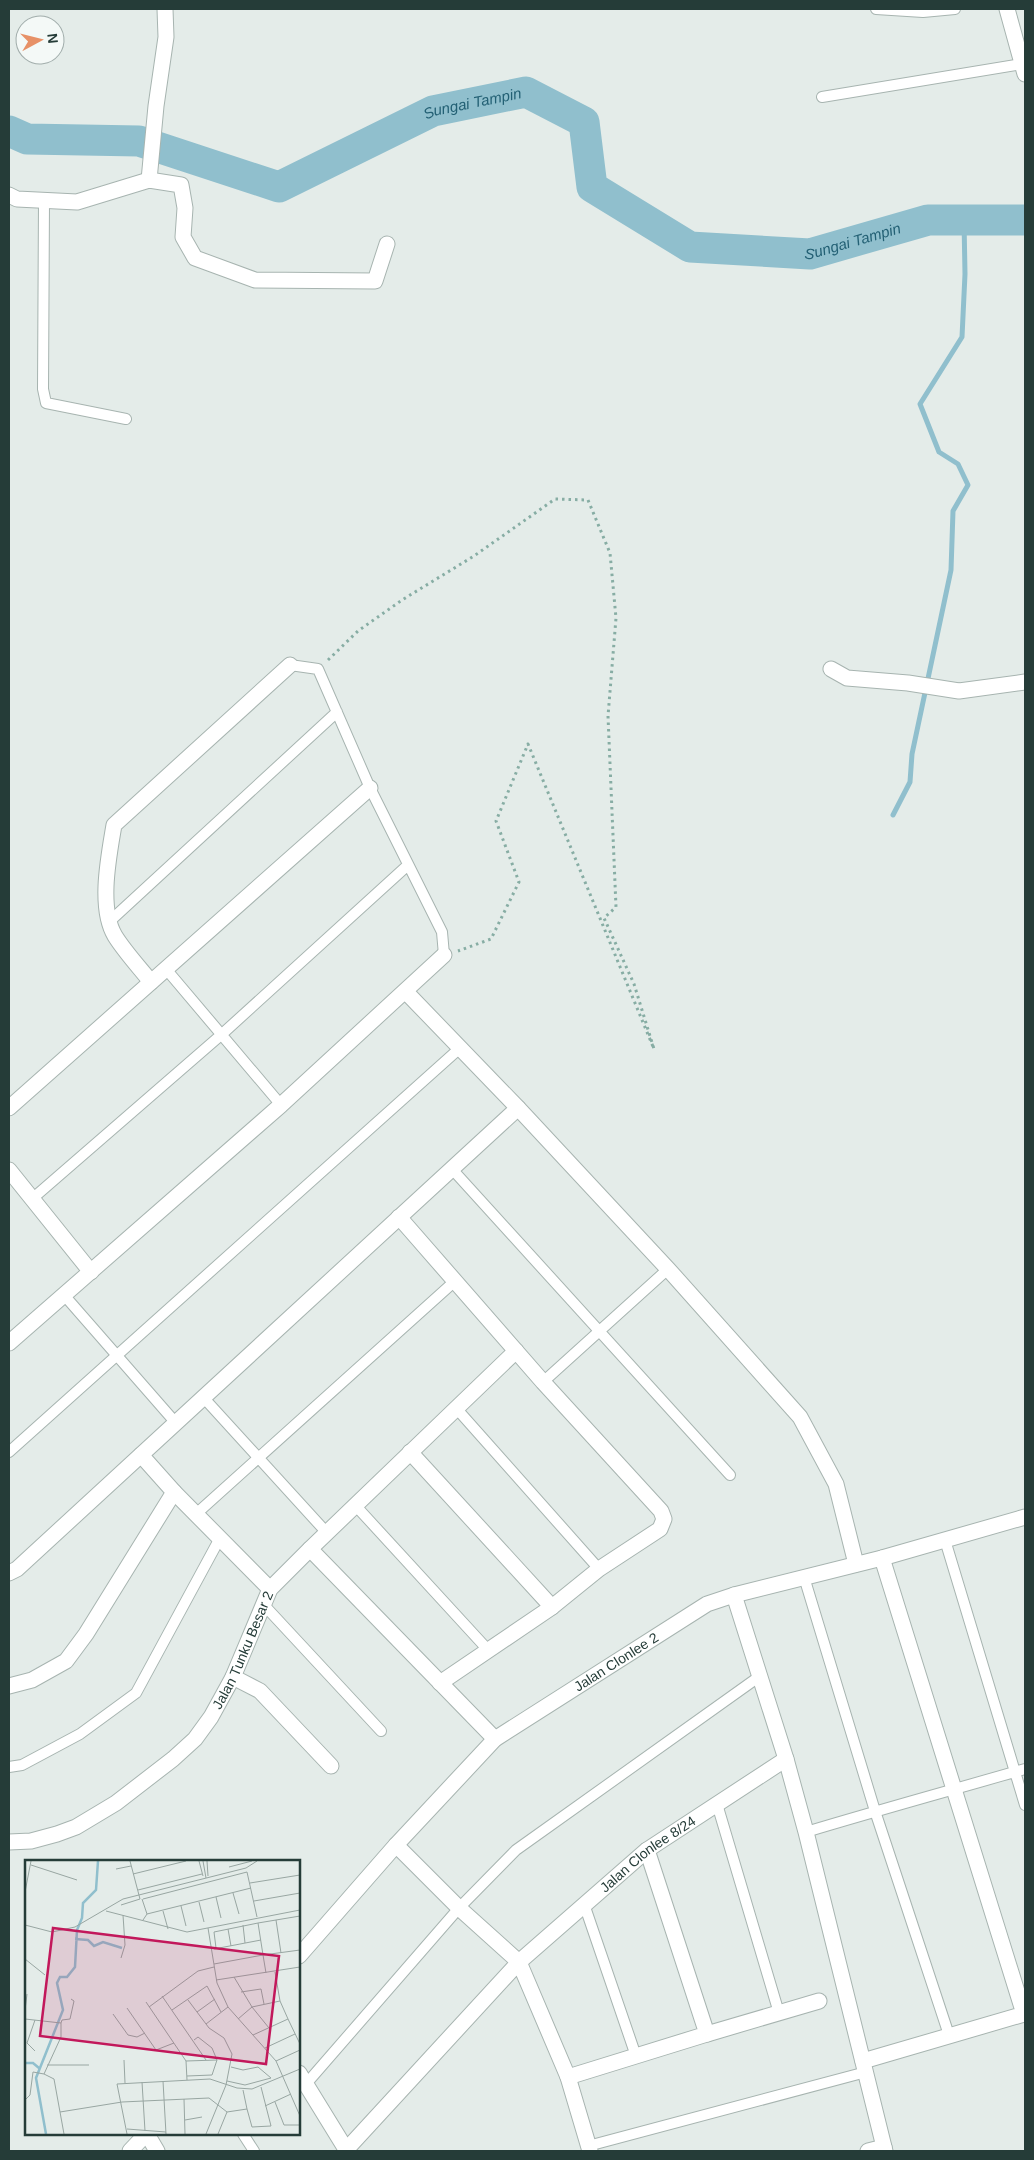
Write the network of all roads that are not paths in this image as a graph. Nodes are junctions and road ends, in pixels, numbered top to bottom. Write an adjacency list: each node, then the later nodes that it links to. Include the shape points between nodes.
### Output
1 (165, 9): 8 (street, via 166,37)
2 (876, 9): 3 (lane, via 923,12)
3 (955, 9)
4 (1007, 9): 5 (street)
5 (1021, 44): 6 (street)
6 (1024, 69): 7 (lane)
7 (822, 97)
8 (149, 180): 10 (street, via 76,202); 11 (street, via 181,185 185,208 183,237 195,258 255,280 375,281)
9 (9, 195): 10 (street, via 17,199)
10 (44, 200): 12 (lane, via 43,388 46,403)
11 (386, 244)
12 (126, 419)
13 (290, 664): 16 (lane, via 318,669); 19 (street, via 114,824 108,860 107,910)
14 (831, 669): 15 (street, via 847,678 959,691)
15 (1025, 682)
16 (337, 712): 17 (lane); 19 (lane)
17 (370, 788): 18 (lane); 21 (street)
18 (408, 865): 20 (lane, via 442,932); 24 (lane)
19 (110, 921): 22 (street, via 114,934)
20 (444, 955): 23 (street)
21 (166, 969): 22 (street); 24 (lane)
22 (151, 982): 27 (street)
23 (406, 992): 25 (street); 26 (street)
24 (221, 1034): 26 (lane); 31 (lane)
25 (460, 1048): 28 (street); 40 (lane)
26 (281, 1106): 34 (street)
27 (9, 1108)
28 (518, 1108): 29 (street); 33 (street)
29 (452, 1169): 32 (street); 37 (lane)
30 (9, 1170): 31 (street)
31 (32, 1199): 34 (street)
32 (399, 1217): 35 (street); 42 (street)
33 (668, 1269): 37 (lane); 59 (street, via 800,1417 836,1484)
34 (91, 1272): 36 (street)
35 (455, 1281): 39 (street); 48 (lane)
36 (64, 1296): 38 (street); 40 (lane)
37 (598, 1331): 41 (lane); 49 (lane)
38 (9, 1343)
39 (516, 1351): 41 (street); 43 (street, Jalan Tunku Besar 2)
40 (116, 1356): 44 (lane); 45 (lane)
41 (543, 1382): 60 (street, via 661,1511 664,1519 660,1529)
42 (203, 1397): 44 (street); 48 (lane)
43 (456, 1408): 46 (street, Jalan Tunku Besar 2); 60 (lane)
44 (175, 1422): 47 (street)
45 (9, 1452)
46 (410, 1452): 51 (street, Jalan Tunku Besar 2); 66 (street)
47 (140, 1455): 50 (street); 61 (street)
48 (258, 1458): 52 (lane); 54 (lane)
49 (730, 1476)
50 (174, 1492): 52 (street); 71 (street, via 66,1661 32,1680)
51 (355, 1505): 54 (street, Jalan Tunku Besar 2); 67 (lane)
52 (196, 1514): 55 (street)
53 (1025, 1519): 56 (street, Jalan Clonlee 2)
54 (326, 1533): 57 (street, Jalan Tunku Besar 2)
55 (220, 1538): 63 (street); 76 (lane, via 136,1693 80,1734 22,1765)
56 (945, 1540): 58 (street, Jalan Clonlee 2); 77 (lane)
57 (310, 1549): 63 (street, Jalan Tunku Besar 2); 70 (street)
58 (882, 1558): 59 (street, Jalan Clonlee 2); 78 (street)
59 (856, 1564): 62 (street, Jalan Clonlee 2)
60 (599, 1569): 66 (street)
61 (9, 1573)
62 (804, 1577): 64 (street, Jalan Clonlee 2); 81 (lane)
63 (270, 1589): 65 (street, Jalan Tunku Besar 2)
64 (734, 1595): 68 (street); 73 (street, Jalan Clonlee 2, via 708,1604)
65 (263, 1604): 69 (street, Jalan Tunku Besar 2); 72 (lane)
66 (552, 1607): 67 (street)
67 (489, 1650): 70 (street)
68 (760, 1676): 74 (street); 87 (lane, via 516,1850)
69 (233, 1677): 75 (street, via 260,1691); 83 (street, Jalan Tunku Besar 2, via 212,1717 195,1739 116,1803 76,1827 57,1834 31,1841)
70 (440, 1683): 73 (street)
71 (9, 1686)
72 (381, 1732)
73 (495, 1739): 84 (street, Jalan Clonlee 2)
74 (786, 1759): 79 (street, Jalan Clonlee 8/24); 82 (street)
75 (331, 1766)
76 (9, 1767)
77 (1020, 1771): 78 (lane); 80 (lane)
78 (954, 1791): 81 (lane); 92 (street)
79 (717, 1804): 85 (street, Jalan Clonlee 8/24); 91 (lane)
80 (1025, 1805)
81 (875, 1811): 82 (lane); 94 (lane)
82 (806, 1832): 96 (street)
83 (9, 1842)
84 (396, 1845): 87 (street); 88 (street, Jalan Clonlee 2)
85 (647, 1850): 86 (street, Jalan Clonlee 8/24); 93 (street)
86 (584, 1904): 89 (street, Jalan Clonlee 8/24); 95 (lane)
87 (459, 1908): 89 (street); 98 (lane)
88 (300, 1955)
89 (519, 1962): 97 (street); 107 (street, Jalan Clonlee 8/24)
90 (819, 2001): 91 (street)
91 (779, 2012): 93 (street)
92 (1025, 2015): 94 (street)
93 (708, 2034): 95 (street)
94 (949, 2035): 96 (street)
95 (636, 2056): 97 (street)
96 (865, 2067): 102 (lane); 103 (street)
97 (568, 2077): 102 (street)
98 (302, 2078): 107 (street)
99 (145, 2135): 104 (street)
100 (147, 2135): 105 (street)
101 (244, 2135): 106 (lane)
102 (589, 2149)
103 (884, 2149): 108 (street)
104 (130, 2151)
105 (157, 2151)
106 (254, 2151)
107 (347, 2151)
108 (868, 2151)

